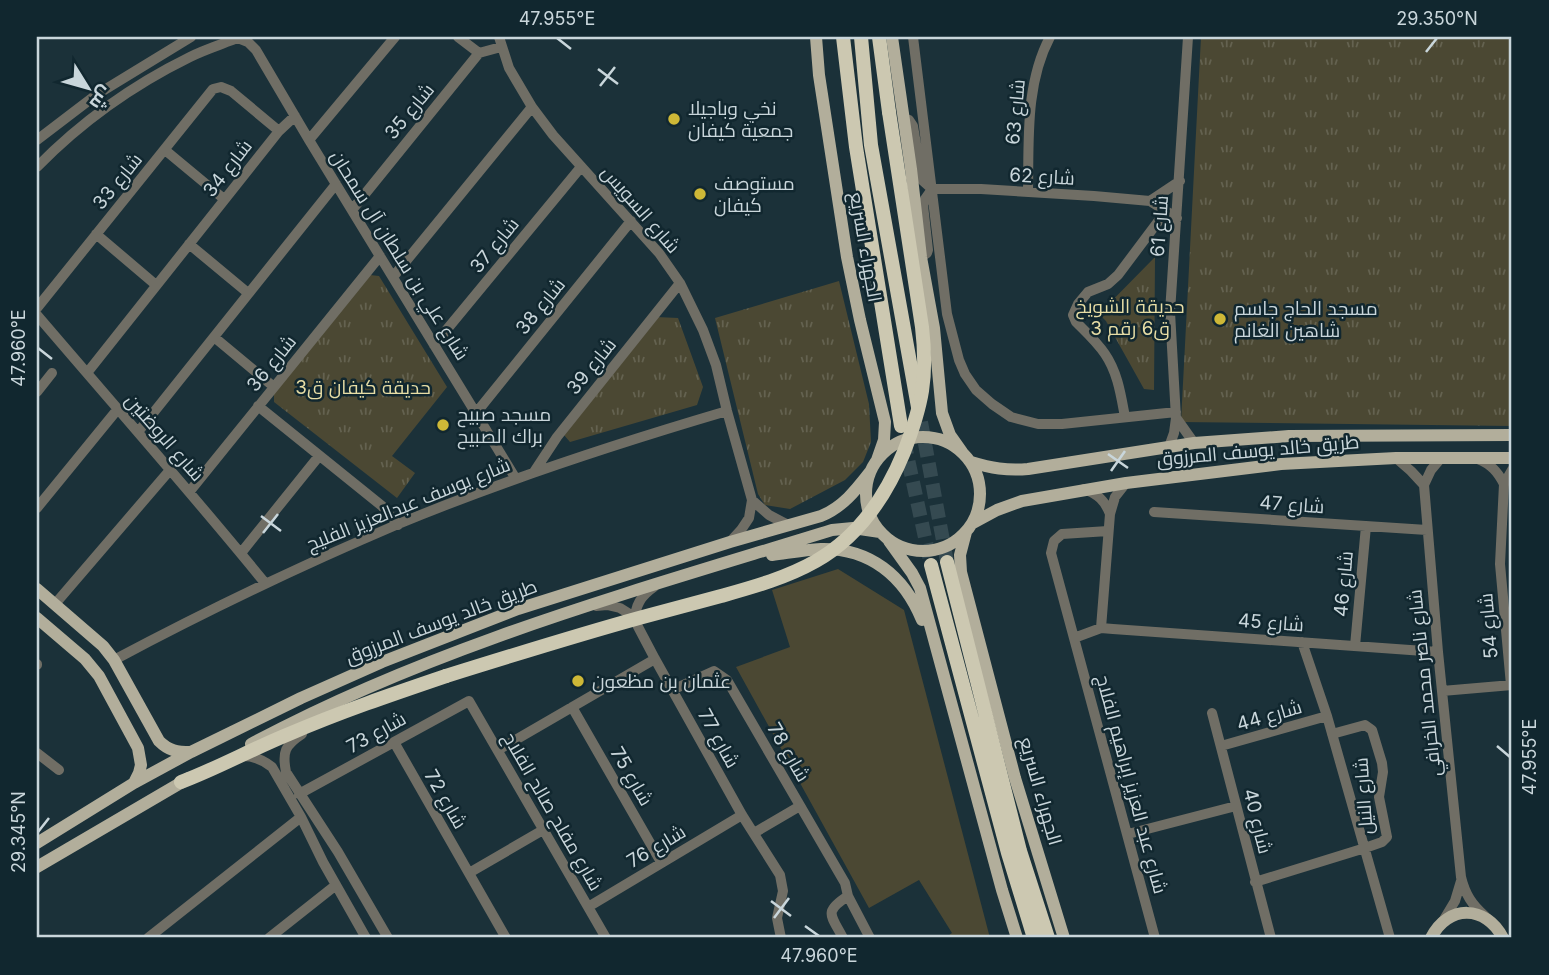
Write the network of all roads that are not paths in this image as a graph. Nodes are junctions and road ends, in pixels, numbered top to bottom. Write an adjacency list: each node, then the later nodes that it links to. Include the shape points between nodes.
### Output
1 (191, 37): 21 (street)
2 (239, 37): 14 (street); 16 (street, شارع علي بن سلطان آل سمحان)
3 (257, 37): 16 (street)
4 (395, 37): 25 (street)
5 (458, 37): 17 (street)
6 (816, 37): 73 (main road, الجهراء السريع, via 847,257 885,422)
7 (843, 37): 62 (highway, الجهراء السريع)
8 (861, 37): 61 (highway, الجهراء السريع, via 872,145)
9 (879, 37): 128 (highway, bridge, via 925,368 911,434 895,473 863,522 817,561 784,576 446,676)
10 (892, 37): 20 (main road)
11 (913, 37): 31 (street)
12 (1050, 37): 32 (street, شارع 63, via 1032,94)
13 (1188, 37): 29 (street, شارع 61)
14 (213, 41): 23 (street, via 130,91)
15 (500, 42): 17 (street); 18 (street, شارع السويس)
16 (256, 50): 19 (street, شارع علي بن سلطان آل سمحان)
17 (479, 53): 35 (street, شارع 35)
18 (532, 107): 28 (street, شارع السويس); 43 (street)
19 (295, 116): 22 (street, شارع 34); 25 (street, شارع علي بن سلطان آل سمحان)
20 (904, 119): 31 (street, via 913,126 922,180); 42 (main road)
21 (55, 125): 23 (street, via 65,128); 24 (street)
22 (279, 131): 26 (street, شارع 33, via 231,91 213,89); 33 (street, شارع 34)
23 (66, 139): 27 (street)
24 (37, 140)
25 (309, 140): 30 (street, شارع علي بن سلطان آل سمحان)
26 (165, 150): 33 (street, شارع 33); 39 (street, شارع 33)
27 (37, 167)
28 (581, 167): 38 (street, شارع السويس); 50 (street, شارع 37)
29 (1180, 181): 34 (street); 37 (street, شارع 61)
30 (336, 184): 35 (street, شارع علي بن سلطان آل سمحان); 46 (street)
31 (932, 189): 32 (street, شارع 62); 42 (street, via 924,201 928,250); 60 (street, via 947,314 959,360 976,390 1011,417 1038,424)
32 (1028, 192): 34 (street, شارع 62)
33 (224, 199): 40 (street, شارع 34)
34 (1150, 201): 36 (street, شارع 62)
35 (352, 210): 41 (street, شارع علي بن سلطان آل سمحان)
36 (1166, 211): 37 (street, شارع 62); 60 (street, via 1118,275 1108,285 1088,292 1073,315 1111,365)
37 (1177, 218): 59 (street, شارع 61, via 1170,326)
38 (631, 221): 44 (street, شارع السويس); 58 (street, شارع 38)
39 (96, 234): 45 (street, شارع 33); 47 (street, شارع 33)
40 (189, 244): 45 (street, شارع 34); 46 (street)
41 (380, 257): 43 (street, شارع علي بن سلطان آل سمحان); 53 (street, شارع 36)
42 (921, 257): 68 (main road, via 942,412 950,435)
43 (393, 277): 50 (street, شارع علي بن سلطان آل سمحان)
44 (680, 284): 57 (street, شارع السويس, via 716,365); 76 (street, 39 شارع)
45 (156, 285): 52 (street, شارع 34)
46 (248, 293): 49 (street)
47 (37, 308)
48 (37, 315): 52 (street, شارع الروضتين)
49 (214, 337): 53 (street); 63 (street)
50 (434, 345): 58 (street, شارع علي بن سلطان آل سمحان)
51 (52, 373): 54 (street)
52 (86, 373): 56 (street, شارع الروضتين)
53 (274, 387): 55 (street, شارع 36)
54 (37, 392)
55 (258, 406): 67 (street); 82 (street, شارع 36)
56 (117, 410): 63 (street, شارع الروضتين); 84 (street)
57 (727, 411): 76 (street, شارع يوسف عبدالعزيز الفليج); 83 (street, شارع السويس)
58 (476, 413): 77 (street, شارع علي بن سلطان آل سمحان)
59 (1176, 415): 60 (street); 65 (street); 66 (street, شارع 61)
60 (1125, 417)
61 (921, 422)
62 (901, 426)
63 (138, 432): 74 (street, شارع الروضتين)
64 (1512, 435): 65 (main road, طريق خالد يوسف المرزوق, via 1289,436)
65 (1194, 443): 66 (main road, طريق خالد يوسف المرزوق)
66 (1169, 447): 68 (main road, طريق خالد يوسف المرزوق, via 1009,471)
67 (319, 456): 87 (street, via 382,506); 95 (street)
68 (966, 457): 73 (main road, via 949,443 918,437 888,449); 90 (main road, via 980,486 978,511)
69 (1396, 458): 70 (main road, طريق خالد يوسف المرزوق); 78 (main road, طريق خالد يوسف المرزوق, via 1281,464); 80 (street)
70 (1441, 458): 71 (main road, طريق خالد يوسف المرزوق); 80 (street)
71 (1475, 458): 72 (main road, طريق خالد يوسف المرزوق); 79 (street, via 1493,467)
72 (1512, 458)
73 (874, 466): 88 (main road, طريق خالد يوسف المرزوق, via 836,509); 93 (main road, via 866,497 872,521)
74 (170, 470): 82 (street, شارع الروضتين); 104 (street)
75 (1512, 470): 79 (street, شارع 54)
76 (533, 472): 77 (street, شارع يوسف عبدالعزيز الفليج)
77 (516, 479): 87 (street, شارع يوسف عبدالعزيز الفليج)
78 (1126, 483): 81 (main road, طريق خالد يوسف المرزوق); 86 (street)
79 (1504, 484): 98 (street, شارع 54)
80 (1424, 485): 91 (street, شارع ناصر محمد الخرافي)
81 (1083, 489): 86 (street, via 1101,498); 90 (main road, طريق خالد يوسف المرزوق, via 1022,501)
82 (190, 491): 95 (street, شارع الروضتين)
83 (752, 500): 88 (street); 94 (street, via 749,517)
84 (37, 508)
85 (1154, 512): 89 (street, شارع 47)
86 (1110, 514): 92 (street)
87 (398, 525): 101 (street, شارع يوسف عبدالعزيز الفليج)
88 (788, 525): 94 (main road, طريق خالد يوسف المرزوق)
89 (1366, 526): 91 (street, شارع 47); 115 (street, شارع 46)
90 (969, 528): 93 (main road, via 947,547 923,552 900,547); 179 (main road, الجهراء السريع, via 960,555 961,572)
91 (1427, 530): 117 (street, شارع ناصر محمد الخرافي)
92 (1108, 531): 110 (street); 113 (street, شارع عبد العزيز إبراهيم الفلاج, via 1062,534 1052,545)
93 (884, 536): 96 (main road, طريق خالد يوسف المرزوق, via 859,528 836,529); 121 (main road, via 919,588)
94 (730, 542): 106 (main road, طريق خالد يوسف المرزوق)
95 (241, 553): 101 (street, شارع الروضتين)
96 (733, 561): 102 (main road, طريق خالد يوسف المرزوق); 121 (main road, via 821,550 843,551 873,562 912,599)
97 (947, 562): 178 (highway, الجهراء السريع, via 1020,851)
98 (1500, 564): 100 (street, شارع 54); 122 (street, شارع 54)
99 (930, 565): 177 (highway)
100 (1512, 565)
101 (265, 583): 119 (street, شارع يوسف عبدالعزيز الفليج)
102 (660, 584): 105 (main road, طريق خالد يوسف المرزوق); 109 (street, via 639,600)
103 (37, 589): 104 (main road)
104 (55, 604): 108 (main road)
105 (590, 606): 109 (street, via 616,606); 120 (main road, طريق خالد يوسف المرزوق)
106 (518, 609): 120 (main road, via 526,612 525,619 475,637); 136 (main road, طريق خالد يوسف المرزوق, via 382,662)
107 (37, 618): 112 (main road)
108 (73, 619): 111 (main road); 112 (main road, via 71,631)
109 (635, 621): 118 (street, شارع 77)
110 (1101, 628): 113 (street); 114 (street, شارع 45)
111 (89, 634): 116 (main road, via 79,639); 119 (main road)
112 (59, 635): 116 (main road)
113 (1074, 638): 149 (street, شارع عبد العزيز إبراهيم الفلاج)
114 (1302, 642): 115 (street, شارع 45); 130 (street, شارع النيل)
115 (1355, 646): 117 (street, شارع 45)
116 (76, 650): 131 (main road, via 92,665)
117 (1438, 652): 124 (street, شارع ناصر محمد الخرافي)
118 (654, 659): 123 (street, شارع 77); 126 (street)
119 (114, 660): 129 (main road)
120 (424, 665): 140 (main road, طريق خالد يوسف المرزوق, via 270,734)
121 (941, 669): 160 (main road)
122 (1511, 685): 124 (street)
123 (672, 690): 143 (street, شارع 78, via 714,671 727,680); 145 (street, شارع 77)
124 (1442, 691): 157 (street, شارع ناصر محمد الخرافي)
125 (470, 701): 133 (street, شارع 73); 135 (street, شارع مفلح صالح الفلاح)
126 (572, 707): 135 (street); 154 (street, شارع 75)
127 (1212, 713): 134 (street, شارع 40)
128 (338, 714): 138 (highway); 142 (street, via 290,742 285,751 286,772)
129 (145, 716): 131 (main road, via 140,724); 136 (main road, via 164,747)
130 (1326, 716): 132 (street, شارع النيل); 134 (street, شارع 44)
131 (126, 725): 141 (main road, via 141,757)
132 (1332, 734): 151 (street, شارع النيل); 151 (street, شارع النيل, via 1367,726 1382,763 1379,797 1387,837)
133 (394, 742): 142 (street, شارع 73); 156 (street, شارع 72)
134 (1221, 747): 144 (street, شارع 40)
135 (498, 750): 147 (street, شارع مفلح صالح الفلاح)
136 (191, 752): 141 (main road, طريق خالد يوسف المرزوق)
137 (37, 753): 139 (street)
138 (240, 757): 140 (highway); 146 (street, via 265,761)
139 (59, 771)
140 (181, 782): 155 (main road, طريق خالد يوسف المرزوق)
141 (134, 783): 150 (main road, طريق خالد يوسف المرزوق)
142 (299, 794): 152 (street)
143 (800, 806): 148 (street); 161 (street, شارع 78)
144 (1236, 806): 149 (street); 158 (street, شارع 40)
145 (742, 815): 148 (street, شارع 77); 154 (street, شارع 76)
146 (301, 817): 153 (street); 166 (street)
147 (544, 830): 156 (street); 162 (street, شارع مفلح صالح الفلاح)
148 (754, 833): 172 (street, شارع 77, via 783,885 777,918)
149 (1128, 834): 180 (street, شارع عبد العزيز إبراهيم الفلاج)
150 (37, 843)
151 (1365, 848): 158 (street); 182 (street, شارع النيل)
152 (338, 852): 153 (street, via 326,848); 169 (street)
153 (323, 862): 159 (street)
154 (661, 862): 162 (street, شارع 76)
155 (37, 867)
156 (468, 873): 170 (street, شارع 72)
157 (1461, 877): 163 (street, شارع ناصر محمد الخرافي, via 1469,899); 164 (street, شارع ناصر محمد الخرافي, via 1455,901)
158 (1255, 882): 181 (street, شارع 40)
159 (336, 885): 167 (street); 168 (street)
160 (1002, 890): 175 (main road); 176 (main road)
161 (848, 895): 173 (street, via 831,910); 174 (street, شارع 78)
162 (588, 907): 171 (street, شارع مفلح صالح الفلاح)
163 (1488, 919): 164 (main road, via 1462,913 1451,916); 165 (main road); 183 (main road)
164 (1433, 932)
165 (1512, 932)
166 (148, 938)
167 (269, 938)
168 (366, 938)
169 (388, 938)
170 (506, 938)
171 (606, 938)
172 (781, 938)
173 (843, 938)
174 (870, 938)
175 (1010, 938)
176 (1017, 938)
177 (1034, 938)
178 (1048, 938)
179 (1064, 938)
180 (1155, 938)
181 (1271, 938)
182 (1390, 938)
183 (1503, 938)

